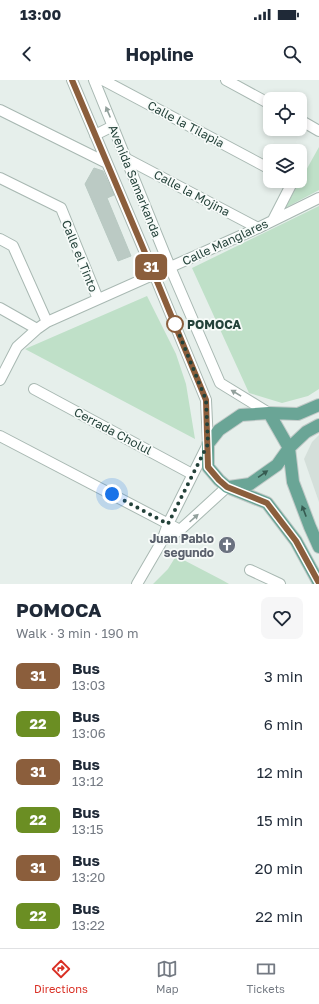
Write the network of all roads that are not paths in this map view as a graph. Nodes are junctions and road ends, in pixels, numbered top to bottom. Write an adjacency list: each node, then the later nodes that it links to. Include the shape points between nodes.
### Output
1 (72, 80): 10 (street, Avenida Samarkanda)
2 (94, 80): 8 (street, Avenida Samarkanda, one-way to 2)
3 (103, 80): 13 (street, Calle la Tilapia)
4 (226, 80): 5 (street)
5 (263, 100)
6 (0, 110): 12 (street)
7 (307, 124): 9 (street)
8 (113, 126): 10 (street); 11 (street, Avenida Samarkanda)
9 (319, 131)
10 (95, 135): 12 (street, Avenida Samarkanda)
11 (127, 159): 18 (street, Calle la Mojina); 20 (street, Avenida Samarkanda)
12 (107, 163): 21 (street, Avenida Samarkanda)
13 (263, 165)
14 (0, 178): 22 (street, Calle el Tinto, via 61,208)
15 (289, 188): 17 (street)
16 (319, 198): 17 (street, Calle Manglares)
17 (273, 220): 18 (street, Calle Manglares)
18 (258, 228): 20 (street, Calle Manglares)
19 (0, 239): 24 (street, via 13,246)
20 (170, 267): 21 (street, Calle Manglares); 29 (street, Avenida Samarkanda, one-way to 20, via 220,383)
21 (154, 274): 22 (street, Calle Manglares); 32 (street, Avenida Samarkanda, via 206,400)
22 (98, 299): 24 (street, Calle Manglares)
23 (0, 308): 25 (street)
24 (47, 322): 25 (street, Calle Manglares)
25 (37, 329): 26 (street, Calle Manglares, via 17,347)
26 (1, 376)
27 (34, 388): 34 (street, Cerrada Cholul)
28 (319, 405): 29 (main road, via 298,414)
29 (269, 413): 32 (main road, via 241,415 219,430); 33 (main road, Avenida Samarkanda)
30 (319, 425): 33 (main road, via 306,432)
31 (0, 436): 36 (street)
32 (208, 444): 34 (street); 35 (main road, Avenida Samarkanda, via 208,467)
33 (289, 448): 35 (main road, one-way to 33, via 250,484 277,465); 39 (main road, Avenida Samarkanda, one-way to 33, via 293,482)
34 (192, 474): 36 (street)
35 (227, 487): 37 (street, one-way to 35); 41 (main road, Avenida Samarkanda, via 267,503 296,541)
36 (168, 524): 37 (street); 38 (street)
37 (180, 530): 38 (street)
38 (162, 541): 42 (street)
39 (319, 547)
40 (250, 570): 43 (street)
41 (319, 583)
42 (136, 584)
43 (280, 584)

